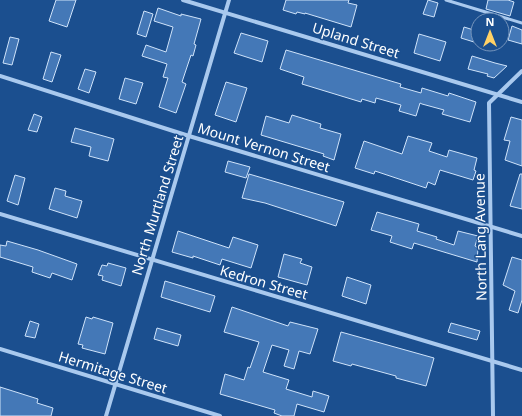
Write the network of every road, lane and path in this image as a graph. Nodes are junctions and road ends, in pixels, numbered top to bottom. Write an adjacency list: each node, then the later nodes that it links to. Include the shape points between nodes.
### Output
1 (183, 0): 4 (street, Upland Street)
2 (229, 0): 4 (street, North Murtland Street)
3 (446, 0): 5 (lane)
4 (226, 12): 8 (street, Upland Street); 10 (street, North Murtland Street)
5 (522, 23)
6 (522, 71): 8 (street, North Lang Avenue)
7 (0, 76): 10 (street, Mount Vernon Street)
8 (497, 94): 9 (street, Upland Street); 12 (street, North Lang Avenue, via 490,103)
9 (522, 102)
10 (189, 136): 12 (street, Mount Vernon Street); 14 (street, North Murtland Street)
11 (0, 214): 14 (street, Kedron Street)
12 (490, 227): 13 (street, Mount Vernon Street); 16 (street, North Lang Avenue)
13 (522, 236)
14 (151, 260): 16 (street, Kedron Street); 18 (street, North Murtland Street)
15 (0, 349): 18 (street, Hermitage Street)
16 (492, 362): 17 (street, Kedron Street); 21 (street, North Lang Avenue)
17 (522, 370)
18 (115, 385): 19 (street, North Murtland Street); 20 (street, Hermitage Street)
19 (106, 416)
20 (220, 416)
21 (493, 416)

